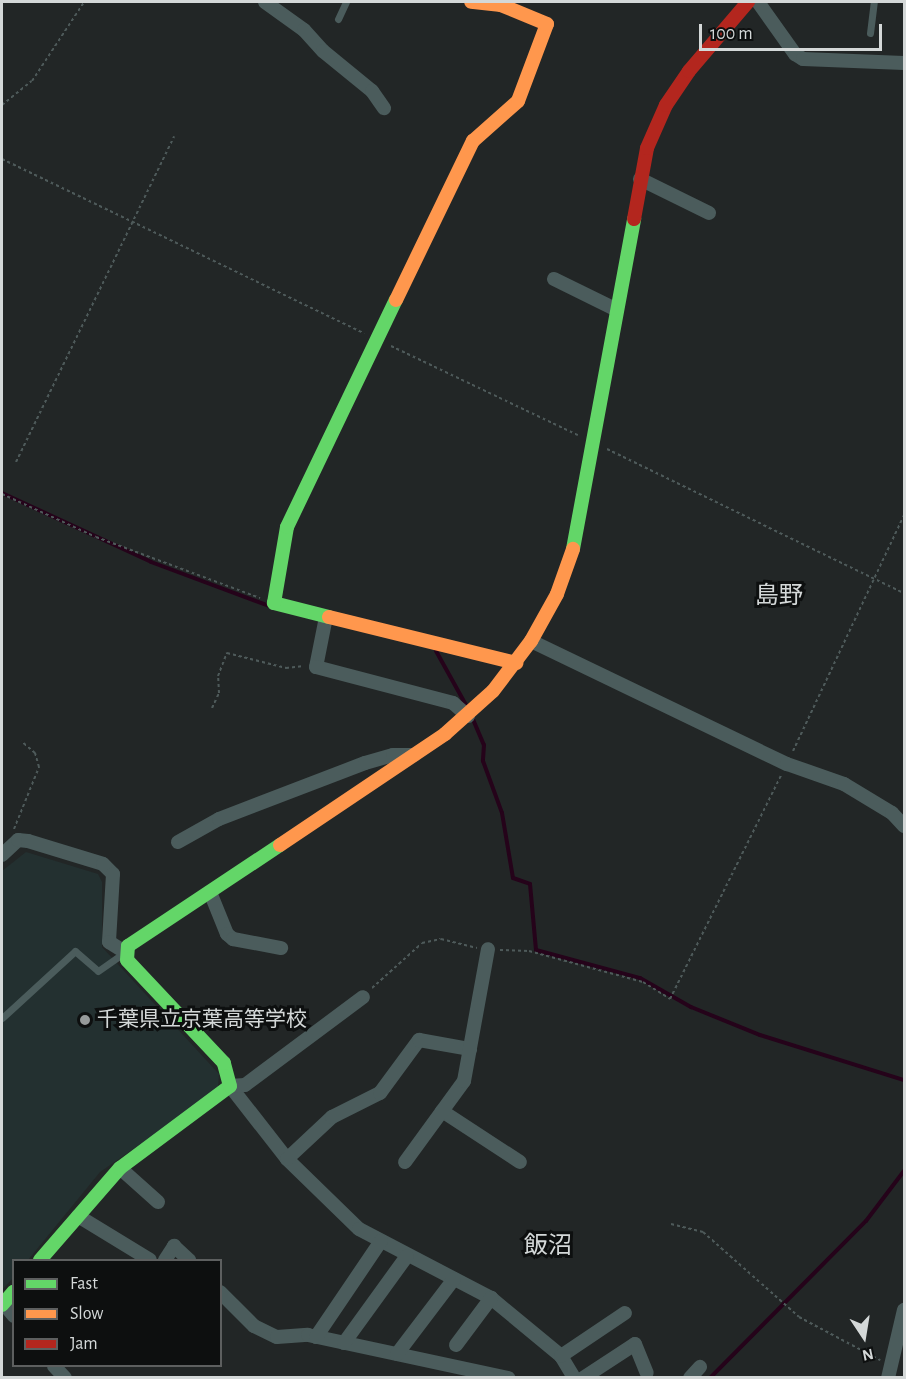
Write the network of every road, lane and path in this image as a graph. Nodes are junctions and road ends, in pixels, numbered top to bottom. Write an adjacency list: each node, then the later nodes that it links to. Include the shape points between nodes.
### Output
1 (84, 2): 12 (path, via 32,81)
2 (265, 2): 13 (street, via 304,30 372,91)
3 (346, 2): 9 (lane)
4 (471, 2): 8 (street)
5 (748, 2): 16 (street, via 688,71 666,105 647,148)
6 (758, 2): 11 (street, via 795,54 803,59)
7 (874, 2): 10 (lane)
8 (501, 3): 21 (street, via 547,24 518,101 473,141)
9 (338, 19)
10 (870, 33)
11 (904, 63)
12 (2, 105)
13 (384, 108)
14 (174, 136): 18 (path)
15 (2, 159): 18 (path)
16 (640, 179): 17 (street); 20 (street)
17 (709, 213)
18 (134, 222): 21 (path); 23 (path)
19 (554, 279): 20 (street)
20 (617, 310): 22 (street)
21 (380, 340): 22 (path); 28 (street, via 287,526)
22 (592, 442): 26 (path); 30 (street, via 566,573)
23 (16, 462)
24 (2, 494): 28 (path, via 96,537)
25 (904, 515): 26 (path)
26 (873, 578): 27 (path); 37 (path)
27 (904, 593)
28 (274, 603): 29 (street)
29 (326, 617): 31 (street); 32 (street)
30 (531, 640): 31 (street); 37 (street)
31 (516, 663): 34 (street)
32 (316, 667): 33 (path, via 286,668 227,653); 34 (street, via 453,703)
33 (212, 708)
34 (468, 716): 36 (street)
35 (21, 741): 39 (path, via 35,753 39,767 13,826)
36 (416, 755): 40 (street, via 393,754 365,763 219,819); 42 (street)
37 (787, 764): 38 (street, via 844,784 892,813); 44 (path, via 670,999 643,982 528,951)
38 (904, 826)
39 (18, 840): 41 (street); 45 (street, via 103,864 113,874 109,942)
40 (178, 842)
41 (2, 855)
42 (210, 892): 43 (street, via 227,934 234,939); 45 (street, via 128,946)
43 (281, 948)
44 (488, 949): 46 (path, via 441,939 422,943); 48 (street)
45 (125, 952): 47 (lane, via 98,971 75,951); 49 (street, via 127,960 224,1063 230,1073)
46 (363, 997): 49 (street, via 245,1085)
47 (2, 1018)
48 (470, 1049): 50 (street, via 464,1081); 51 (street, via 419,1040 380,1093 332,1117)
49 (230, 1086): 51 (street); 54 (street)
50 (442, 1110): 52 (street); 53 (street)
51 (287, 1159): 58 (street, via 359,1229)
52 (405, 1162)
53 (520, 1162)
54 (120, 1168): 55 (street); 56 (street)
55 (158, 1202)
56 (78, 1216): 60 (street); 61 (street)
57 (671, 1224): 75 (path, via 703,1232 799,1317)
58 (381, 1241): 59 (street); 69 (street)
59 (407, 1256): 64 (street); 70 (street)
60 (41, 1259)
61 (148, 1259)
62 (166, 1259): 63 (street, via 174,1246)
63 (188, 1259)
64 (454, 1280): 66 (street); 72 (street)
65 (222, 1294): 69 (street, via 255,1326 277,1337)
66 (491, 1298): 71 (street); 73 (street)
67 (904, 1311): 75 (street)
68 (625, 1313): 73 (street)
69 (316, 1337): 70 (street)
70 (344, 1343): 72 (street)
71 (456, 1345)
72 (397, 1354): 77 (street)
73 (561, 1356): 78 (street)
74 (700, 1367): 80 (street)
75 (889, 1372)
76 (647, 1373): 79 (street, via 635,1344)
77 (508, 1377)
78 (574, 1377)
79 (583, 1377)
80 (690, 1377)

